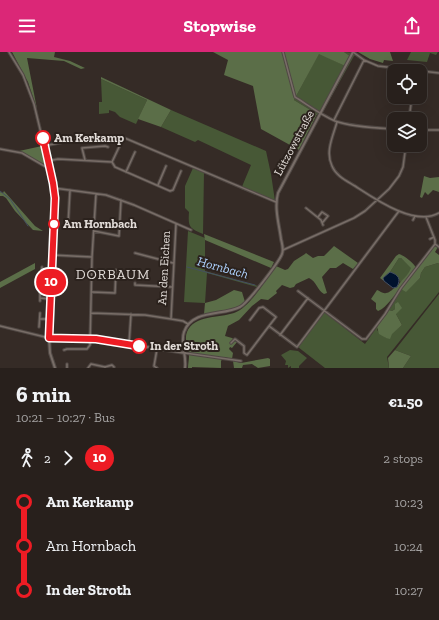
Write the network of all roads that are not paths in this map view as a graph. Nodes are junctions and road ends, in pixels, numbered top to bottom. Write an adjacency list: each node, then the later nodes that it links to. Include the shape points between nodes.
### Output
1 (9, 52): 15 (street, via 29,89)
2 (283, 52): 8 (street, via 294,96)
3 (353, 52): 4 (street); 8 (street, Lützowstraße)
4 (364, 60): 5 (street); 9 (street)
5 (387, 67)
6 (427, 71): 7 (street)
7 (439, 72)
8 (320, 113): 9 (street); 33 (street, Lützowstraße, via 279,190)
9 (334, 120): 10 (street)
10 (337, 122): 11 (street); 32 (street, via 329,152 331,165 337,174)
11 (387, 129)
12 (427, 130): 13 (street)
13 (439, 130)
14 (120, 145): 22 (street)
15 (44, 146): 21 (street); 33 (street, via 78,139 120,136)
16 (108, 147): 20 (street, via 82,148)
17 (0, 149): 24 (street, via 22,153)
18 (134, 152): 25 (street)
19 (405, 152): 32 (street, via 399,176)
20 (84, 160): 21 (street); 22 (street)
21 (48, 161): 24 (street)
22 (112, 162): 25 (street, via 115,167)
23 (166, 166): 27 (street)
24 (50, 167): 28 (street)
25 (126, 172): 27 (street)
26 (181, 172): 27 (street, via 172,191)
27 (158, 185)
28 (54, 188): 29 (street); 51 (street)
29 (70, 190): 30 (street); 42 (street)
30 (96, 194): 31 (street); 44 (street)
31 (120, 200): 41 (street); 44 (street, via 119,236)
32 (377, 201): 35 (street); 49 (street, via 354,218)
33 (276, 202): 49 (street, Lützowstraße)
34 (306, 208): 38 (street)
35 (399, 211): 37 (street); 66 (street)
36 (439, 213): 39 (street)
37 (415, 216): 39 (street); 40 (street)
38 (318, 217): 38 (street, via 322,212 328,216 323,224)
39 (426, 217): 45 (street)
40 (413, 220)
41 (176, 224): 43 (street); 53 (street, An den Eichen)
42 (68, 226)
43 (190, 230)
44 (94, 231): 52 (street)
45 (434, 237): 46 (street); 47 (street)
46 (430, 239)
47 (435, 244): 48 (street); 66 (street, via 366,339 362,340)
48 (439, 247)
49 (283, 250): 74 (street, via 278,261 242,306 198,318)
50 (135, 253): 53 (street)
51 (52, 255): 52 (street); 56 (street)
52 (92, 257): 60 (street)
53 (173, 263): 58 (street, An den Eichen)
54 (42, 267): 56 (street, via 41,279)
55 (116, 270): 60 (street, via 115,293)
56 (51, 279): 64 (street)
57 (135, 283): 58 (street)
58 (172, 287): 72 (street, An den Eichen)
59 (298, 291): 63 (street)
60 (92, 292): 68 (street)
61 (40, 293): 62 (street)
62 (40, 298): 64 (street); 65 (street)
63 (308, 298): 66 (street); 78 (street)
64 (50, 299): 71 (street)
65 (40, 301)
66 (324, 310): 78 (street, via 296,347)
67 (40, 313): 70 (street)
68 (91, 313): 69 (street); 80 (street)
69 (131, 314): 72 (street); 82 (street)
70 (40, 319): 71 (street); 77 (street)
71 (49, 319): 79 (street)
72 (171, 319): 74 (street, An den Eichen)
73 (250, 320): 76 (street, via 259,308 263,307 276,317)
74 (188, 324): 85 (street, via 183,337)
75 (0, 326): 79 (street)
76 (269, 326): 78 (street); 81 (street, via 247,355 244,353 244,346 239,342 234,339)
77 (40, 327)
78 (280, 335)
79 (49, 338): 80 (street); 90 (street)
80 (90, 339): 82 (street); 84 (street, via 88,348)
81 (231, 343)
82 (129, 344): 83 (street)
83 (157, 349): 85 (street); 93 (street, via 154,366)
84 (64, 350)
85 (185, 353): 86 (street); 94 (street)
86 (240, 361)
87 (68, 364): 91 (street)
88 (105, 367): 89 (street); 92 (street, via 91,364)
89 (114, 367)
90 (54, 368)
91 (67, 368)
92 (88, 368)
93 (157, 368)
94 (185, 368)

